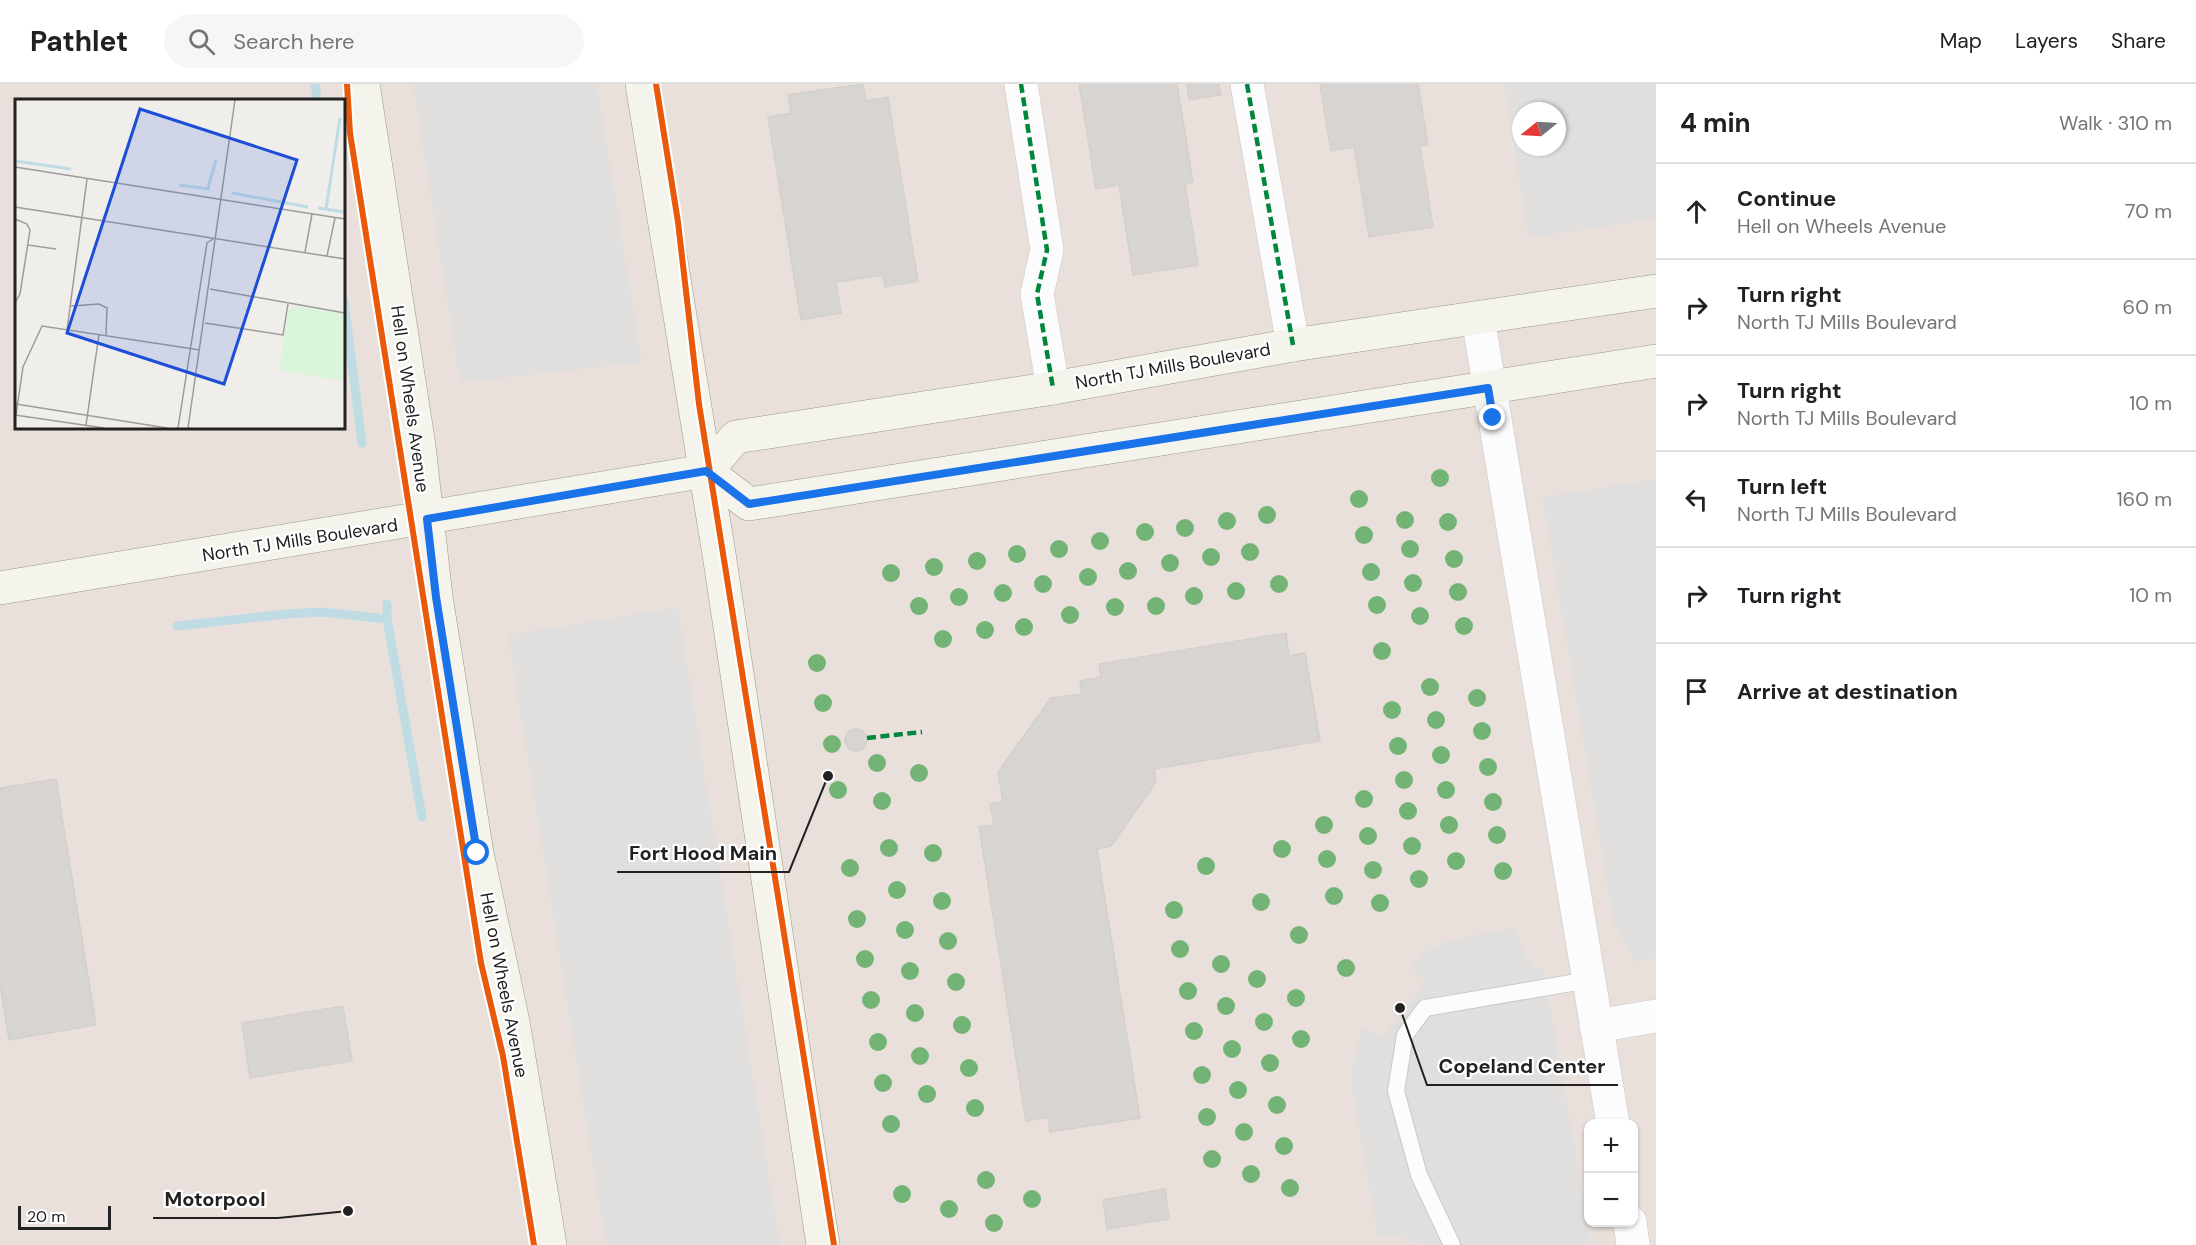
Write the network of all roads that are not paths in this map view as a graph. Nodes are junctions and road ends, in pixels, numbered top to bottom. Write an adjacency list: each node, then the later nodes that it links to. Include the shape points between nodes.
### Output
1 (363, 84): 12 (street, Hell on Wheels Avenue)
2 (642, 84): 11 (street)
3 (1022, 84): 9 (street, via 1047,250 1037,294)
4 (1247, 84): 7 (street)
5 (1656, 291): 6 (street, North TJ Mills Boulevard)
6 (1478, 318): 7 (street, North TJ Mills Boulevard); 10 (street)
7 (1293, 345): 9 (street, North TJ Mills Boulevard)
8 (1656, 361): 10 (street)
9 (1053, 388): 11 (street, North TJ Mills Boulevard, via 736,437)
10 (1488, 388): 11 (street, via 749,504); 14 (street)
11 (706, 471): 12 (street, North TJ Mills Boulevard); 20 (street)
12 (427, 519): 13 (street, North TJ Mills Boulevard); 19 (street, Hell on Wheels Avenue, via 477,853 513,1022)
13 (0, 588)
14 (1589, 980): 16 (street); 21 (lane, via 1425,1008 1404,1035 1395,1091 1419,1175)
15 (1656, 1016): 16 (street)
16 (1596, 1026): 17 (street)
17 (1612, 1119)
18 (1631, 1227): 22 (street)
19 (550, 1245)
20 (823, 1245)
21 (1452, 1245)
22 (1633, 1245)

